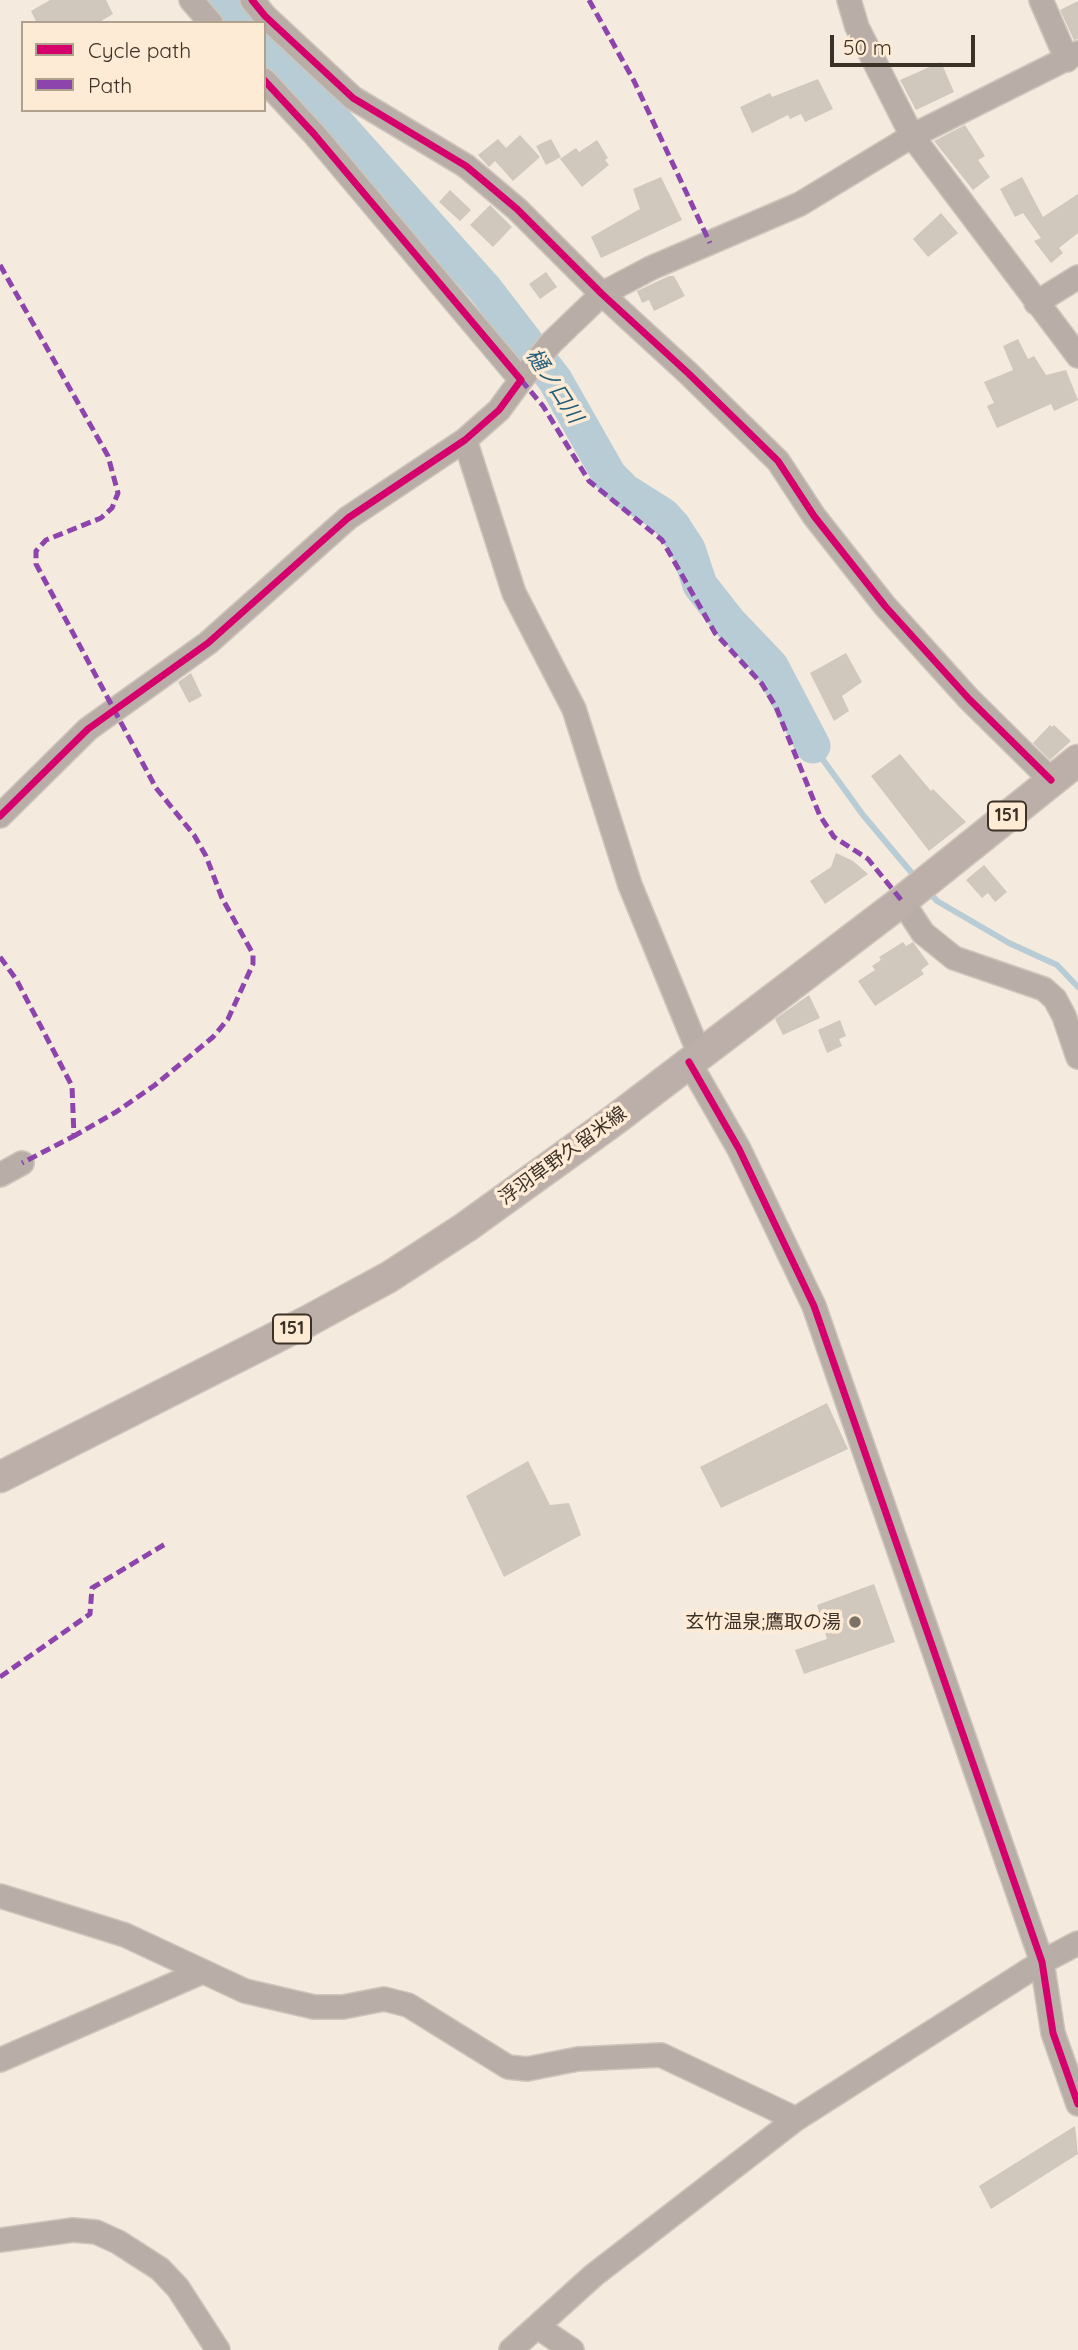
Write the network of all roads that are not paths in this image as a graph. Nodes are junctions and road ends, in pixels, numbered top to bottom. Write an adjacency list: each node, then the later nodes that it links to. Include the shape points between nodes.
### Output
1 (191, 0): 5 (street)
2 (252, 0): 10 (street, via 353,98 466,166 517,209)
3 (849, 0): 8 (street, via 857,27)
4 (1041, 0): 6 (street)
5 (209, 21)
6 (1072, 57): 8 (street)
7 (266, 82): 13 (street)
8 (912, 136): 10 (street, via 800,204); 11 (street)
9 (1078, 277): 11 (street)
10 (602, 294): 13 (street, via 551,343); 16 (street, via 778,461 814,516 885,606)
11 (1036, 303): 12 (street)
12 (1078, 356)
13 (525, 376): 14 (street, via 499,410)
14 (465, 440): 17 (street, via 348,518 208,643 88,729); 19 (street, via 514,593 574,709 630,885)
15 (1078, 760): 16 (main road, 浮羽草野久留米線 / 151)
16 (1051, 780): 18 (main road, 浮羽草野久留米線 / 151)
17 (0, 816)
18 (906, 898): 19 (main road, 浮羽草野久留米線 / 151); 20 (street, via 923,933 954,958 1044,989 1055,999)
19 (694, 1057): 23 (main road, 浮羽草野久留米線 / 151, via 536,1178 388,1277); 26 (street, via 814,1306)
20 (1078, 1057)
21 (22, 1163): 22 (street)
22 (0, 1175)
23 (0, 1478)
24 (0, 1896): 27 (street, via 125,1935)
25 (1078, 1943): 26 (street)
26 (1042, 1962): 29 (street, via 1053,2033); 30 (street)
27 (202, 1972): 28 (street); 30 (street, via 245,1992 314,2007 384,1999 408,2006 508,2067 661,2055)
28 (0, 2060)
29 (1078, 2104)
30 (796, 2119): 32 (street, via 594,2275)
31 (0, 2240): 33 (street, via 73,2230 96,2232 118,2242 160,2269 178,2288)
32 (539, 2328): 34 (street); 35 (street)
33 (218, 2350)
34 (511, 2350)
35 (572, 2350)

